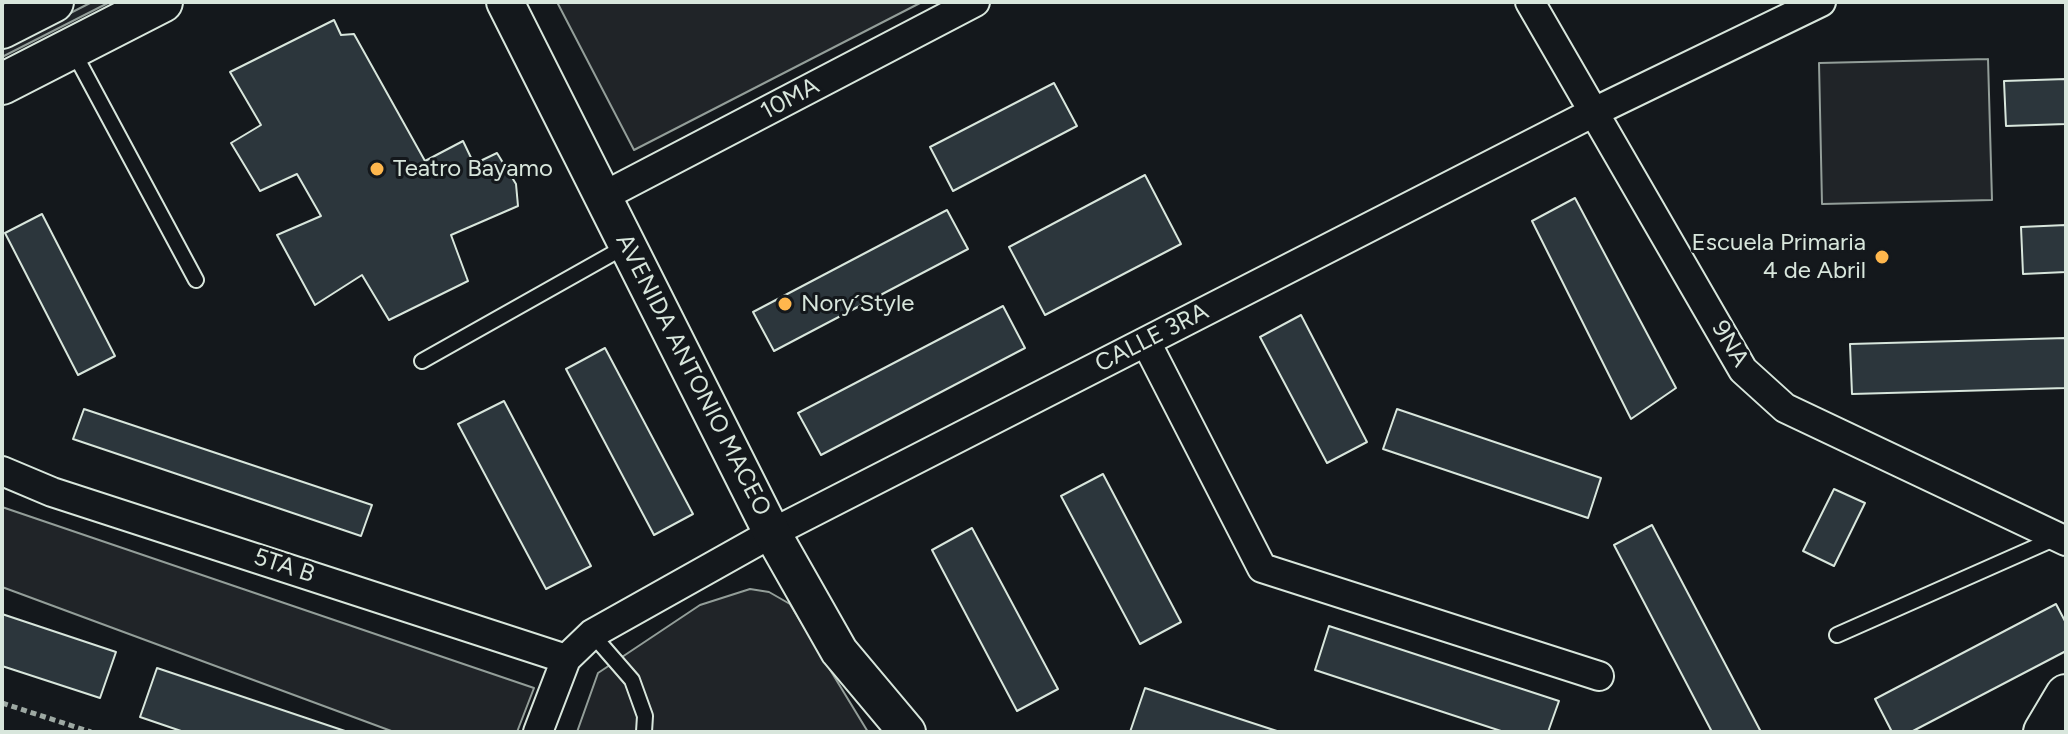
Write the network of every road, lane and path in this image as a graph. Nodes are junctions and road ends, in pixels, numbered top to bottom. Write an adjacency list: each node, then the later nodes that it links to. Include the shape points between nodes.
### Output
1 (53, 2): 7 (main road)
2 (162, 2): 8 (main road)
3 (505, 2): 11 (street, AVENIDA ANTONIO MACEO)
4 (975, 2): 11 (street, 10MA)
5 (1530, 2): 10 (street, 9NA)
6 (1821, 2): 10 (street, CALLE 3RA)
7 (2, 28)
8 (72, 48): 9 (main road); 13 (lane)
9 (2, 84)
10 (1596, 111): 14 (street, CALLE 3RA); 18 (street, 9NA, via 1743,370 1785,408)
11 (604, 196): 12 (street, AVENIDA ANTONIO MACEO)
12 (628, 245): 15 (lane); 17 (street, AVENIDA ANTONIO MACEO)
13 (196, 280)
14 (1146, 342): 17 (street, CALLE 3RA); 22 (street, via 1262,568)
15 (422, 361)
16 (2, 471): 21 (street, 5TA B, via 52,492)
17 (772, 533): 19 (street, CALLE 3RA); 28 (street, AVENIDA ANTONIO MACEO, via 839,651)
18 (2062, 539): 20 (lane)
19 (592, 634): 21 (street, CALLE 3RA); 27 (lane, via 632,680 645,716)
20 (1837, 635)
21 (566, 659): 26 (street, CALLE 3RA)
22 (1599, 676)
23 (2066, 695): 29 (main road)
24 (2, 703): 25 (path)
25 (91, 732)
26 (538, 732)
27 (644, 732)
28 (906, 732)
29 (2044, 732)

